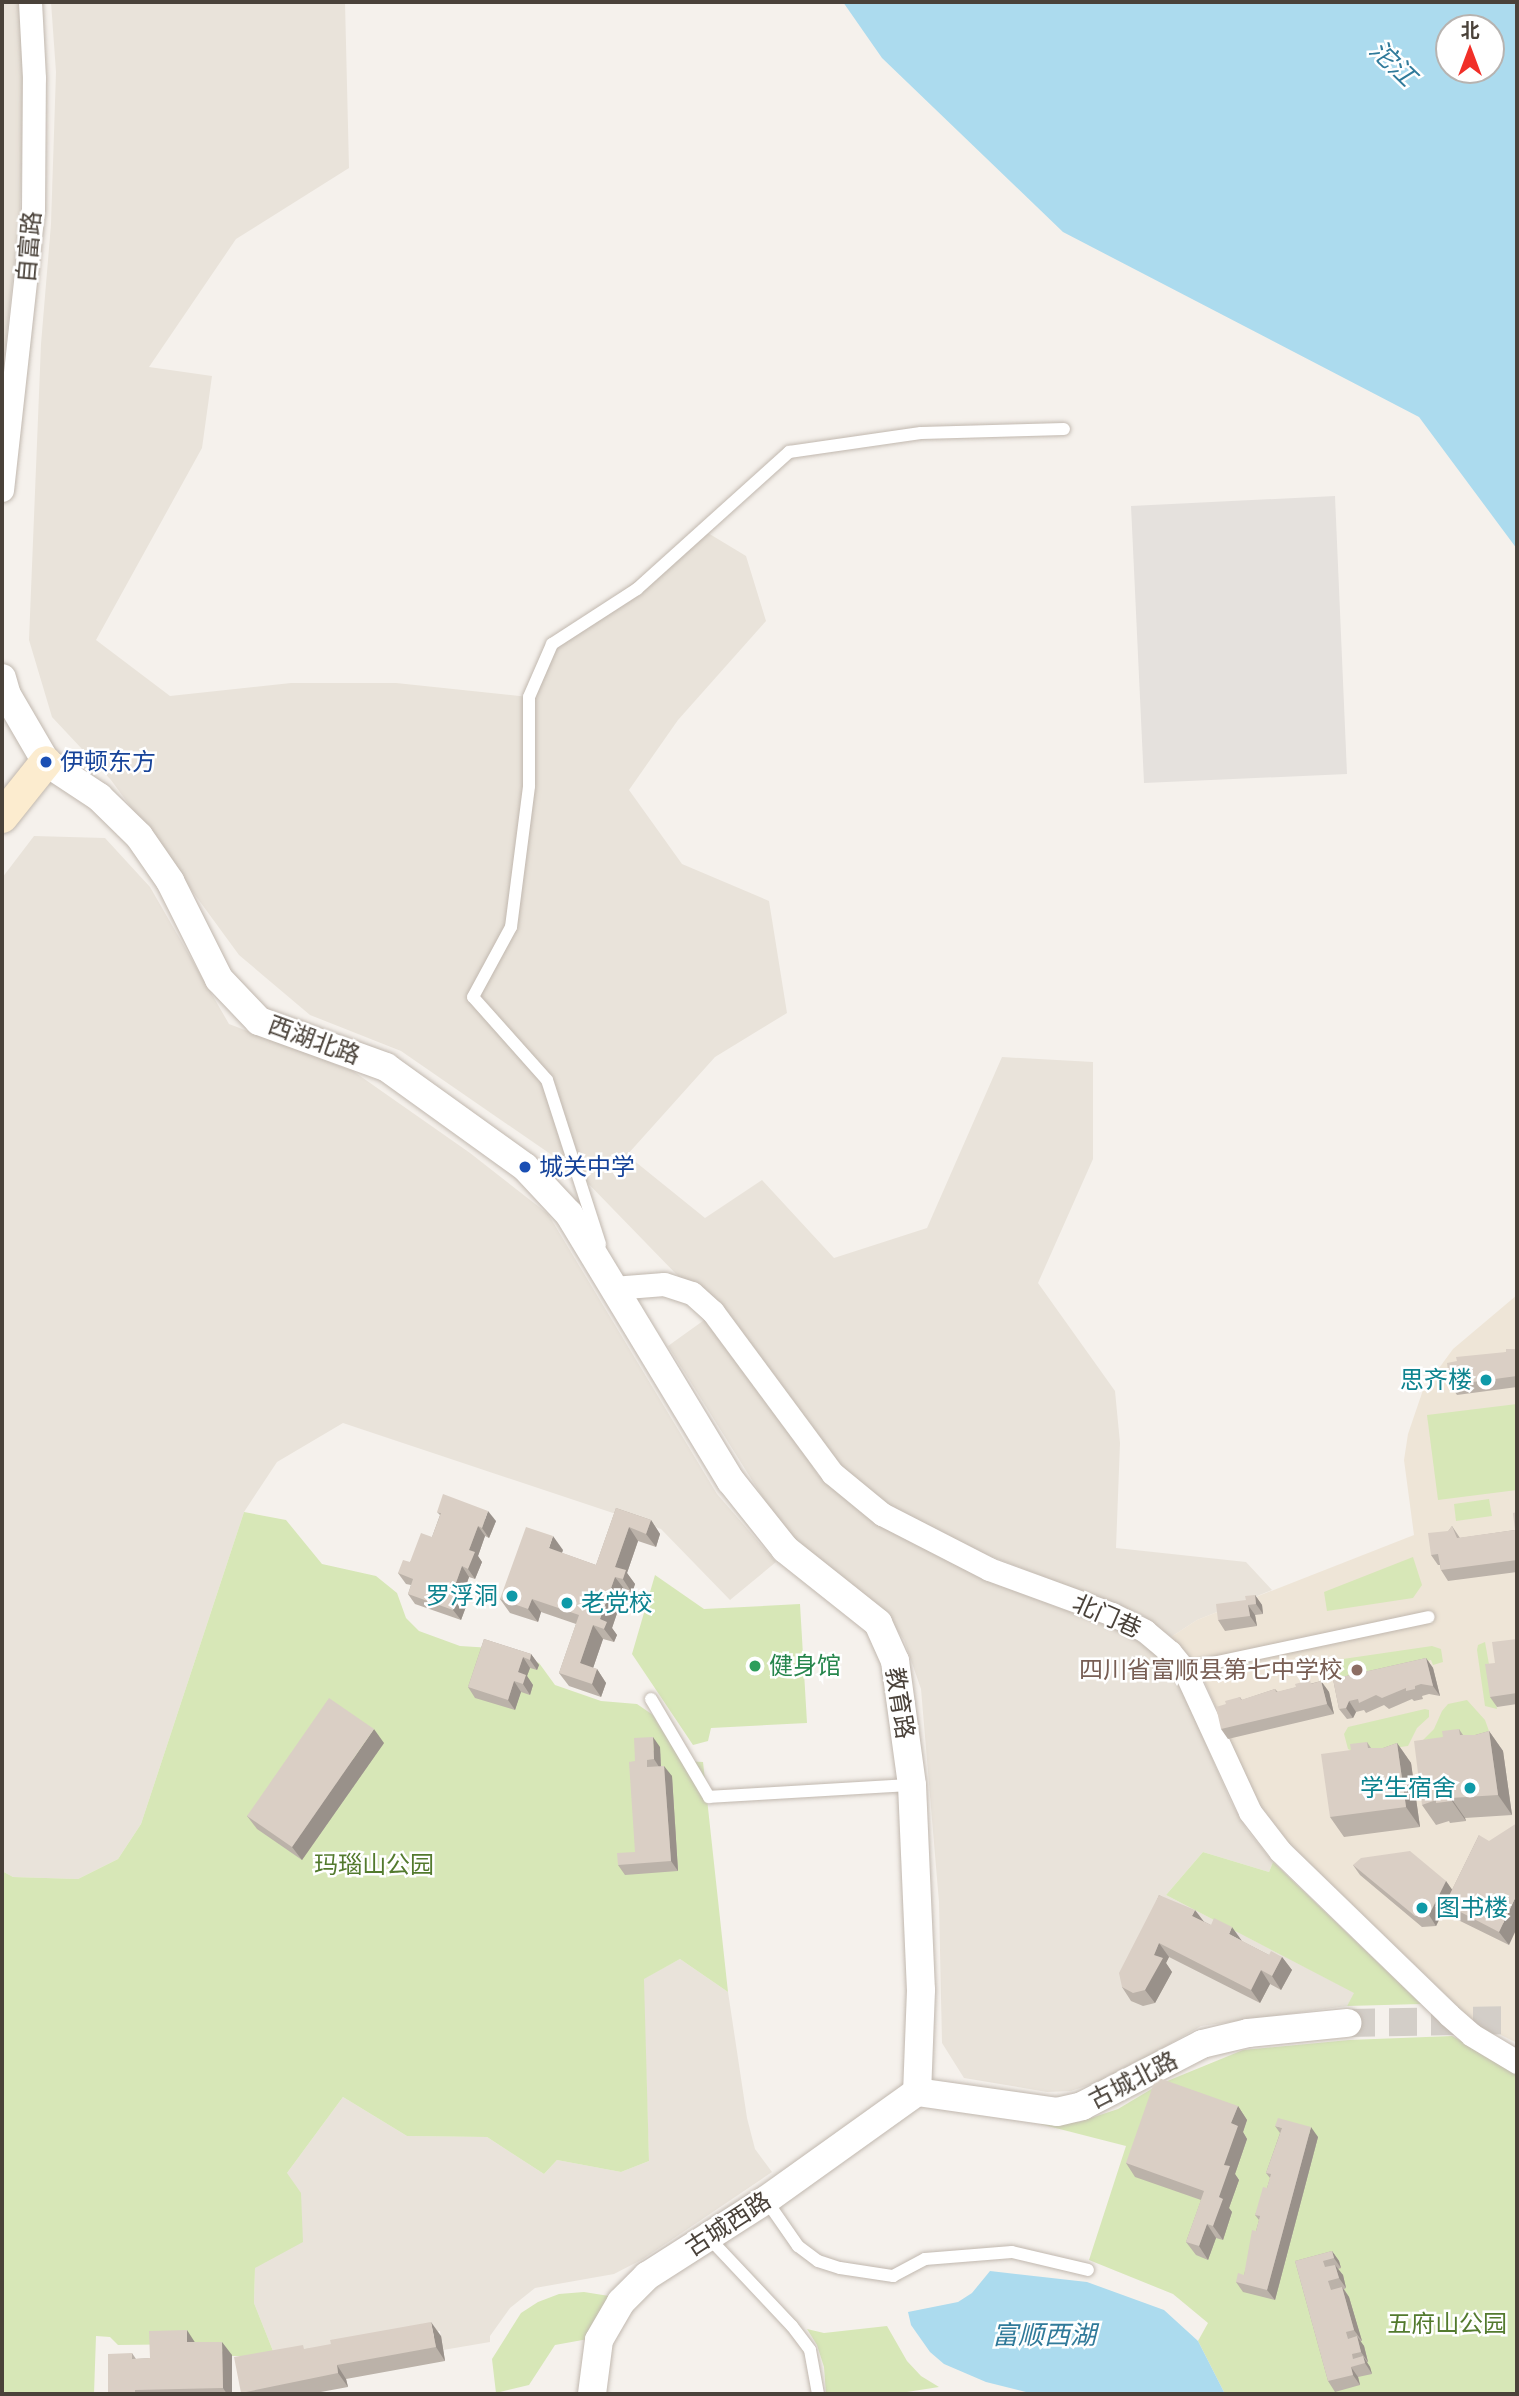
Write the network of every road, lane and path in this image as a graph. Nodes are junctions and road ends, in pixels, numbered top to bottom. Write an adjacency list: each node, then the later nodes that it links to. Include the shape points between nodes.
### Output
1 (30, 2): 3 (street, 自富路, via 33,210)
2 (1064, 429): 7 (lane, via 921,433 789,452 637,590 552,644 529,697 529,786 511,927 473,997 547,1080)
3 (2, 490)
4 (2, 678): 5 (street)
5 (46, 762): 6 (main road); 7 (street, 西湖北路, via 99,797 139,836 170,881 219,979 259,1021 386,1067 525,1167 569,1214)
6 (2, 817)
7 (613, 1288): 9 (street, 北门巷, via 664,1284 692,1293 713,1312 832,1473 882,1514 989,1569 1123,1619 1144,1631); 11 (street, 教育路, via 731,1481 785,1549 878,1623 895,1661)
8 (1429, 1617): 9 (lane)
9 (1184, 1668): 13 (street, 北门巷, via 1250,1812 1280,1851 1449,2015)
10 (651, 1699): 11 (lane, via 709,1797)
11 (912, 1786): 14 (street, 教育路, via 921,1977)
12 (1347, 2023): 14 (street, 古城北路, via 1248,2033 1202,2044 1082,2106 1057,2112)
13 (1517, 2062)
14 (917, 2092): 15 (street, 古城西路)
15 (766, 2200): 16 (street, 古城西路); 17 (lane, via 798,2246 818,2261 839,2268 892,2276 925,2259 999,2252)
16 (709, 2238): 18 (street, 古城西路, via 648,2276 621,2302 599,2340); 19 (lane, via 810,2350)
17 (1088, 2270)
18 (592, 2394)
19 (818, 2394)

